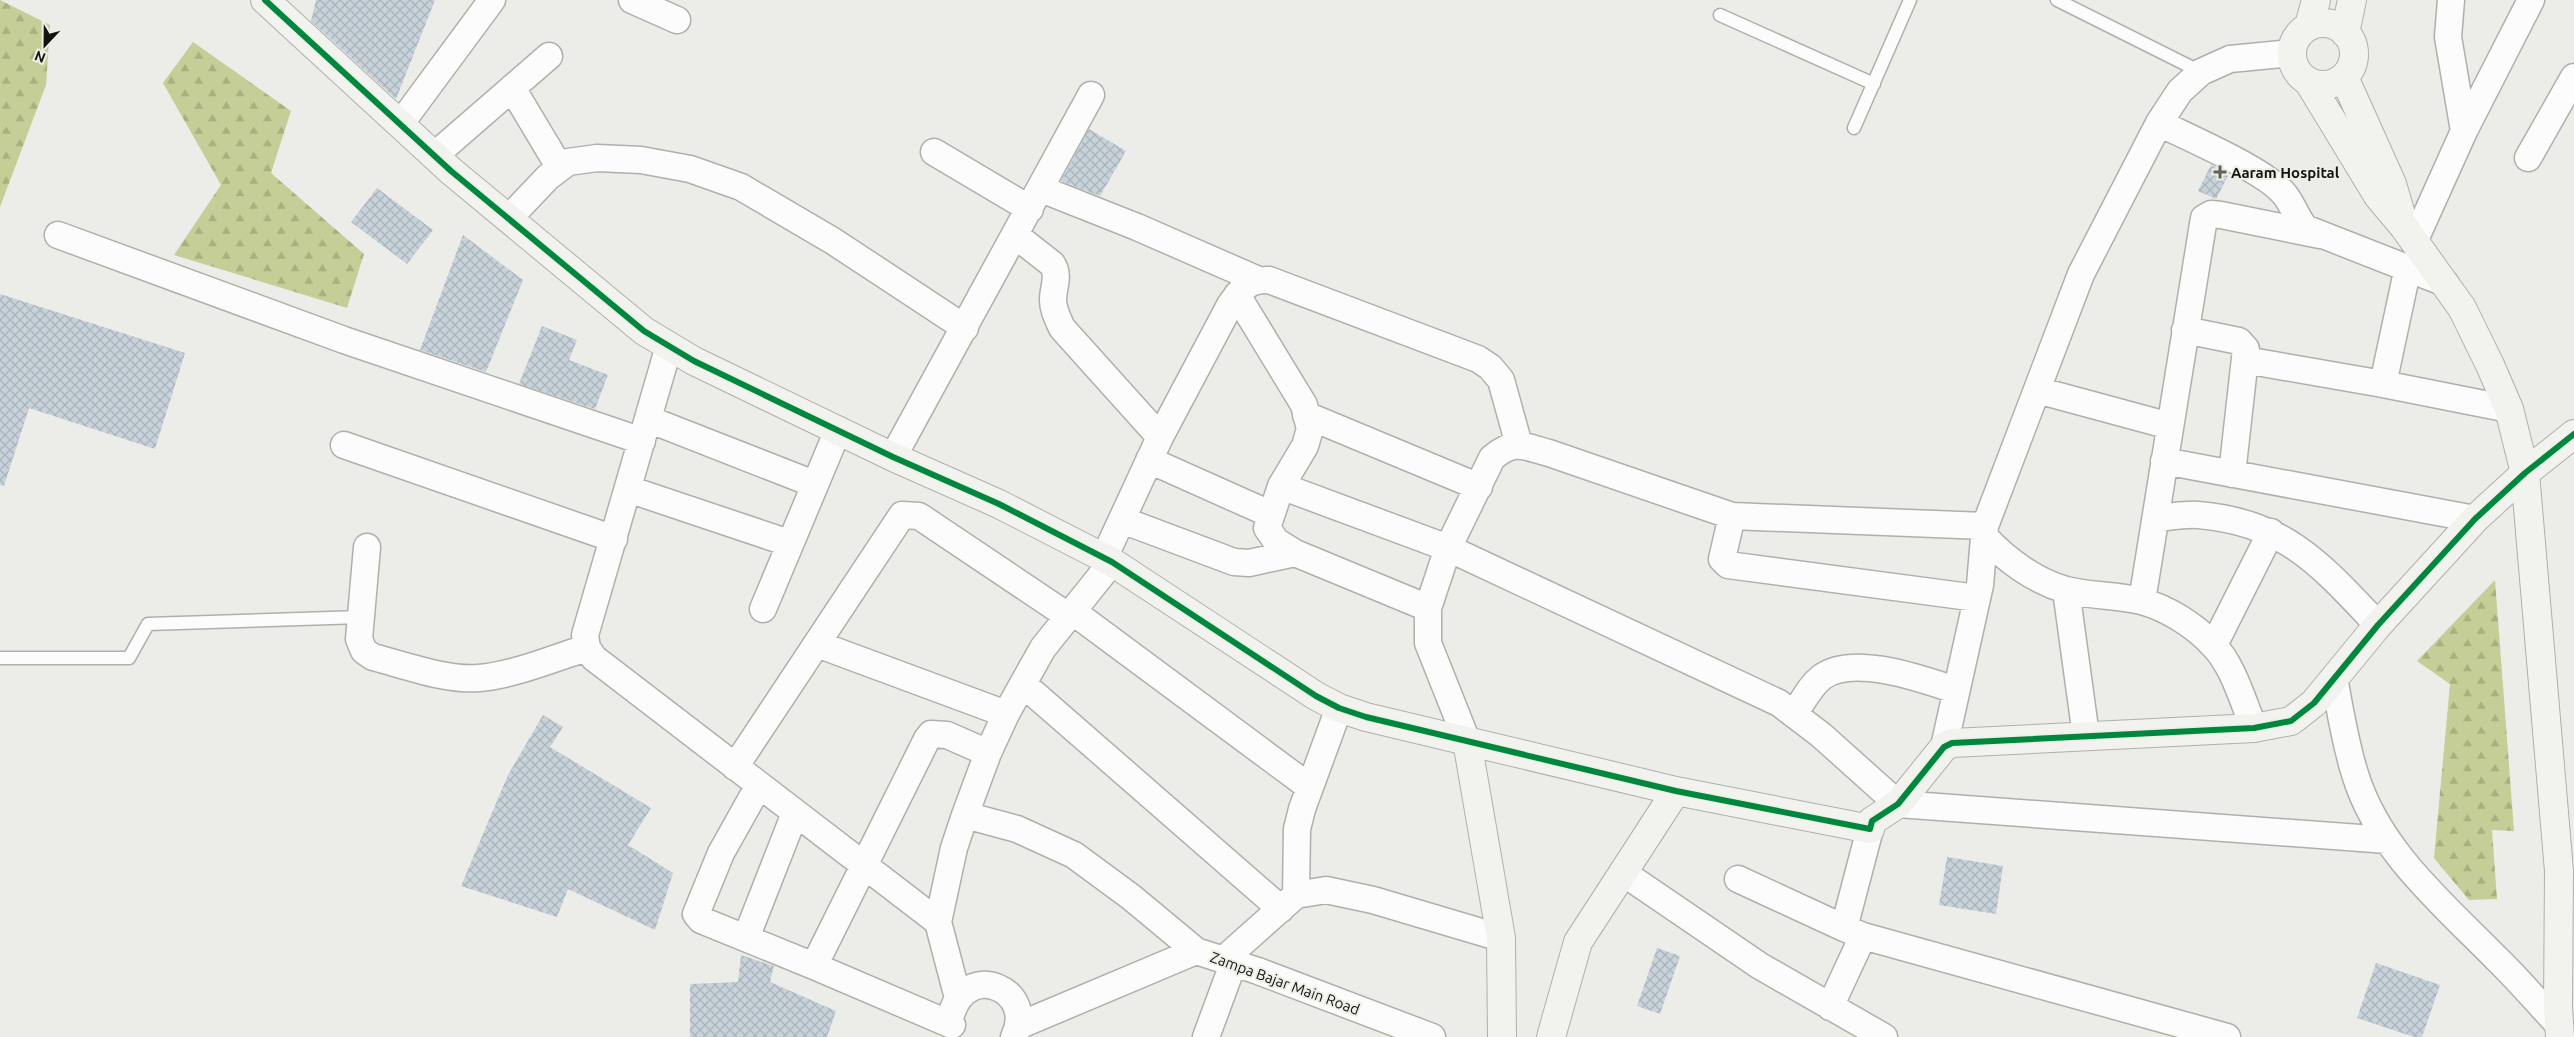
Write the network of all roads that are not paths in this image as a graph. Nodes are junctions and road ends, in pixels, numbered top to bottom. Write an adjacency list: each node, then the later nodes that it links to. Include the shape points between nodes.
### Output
1 (264, 0): 23 (street)
2 (492, 0): 23 (street)
3 (632, 0): 11 (street)
4 (1910, 0): 19 (lane)
5 (2057, 0): 16 (lane)
6 (2316, 0): 12 (street)
7 (2352, 0): 13 (street)
8 (2451, 0): 26 (street, via 2448,37)
9 (2531, 0): 26 (street)
10 (1720, 15): 19 (lane)
11 (677, 20)
12 (2310, 26): 13 (street, via 2328,24); 14 (street, via 2297,38)
13 (2345, 33): 17 (street, via 2351,41 2353,60)
14 (2292, 53): 16 (street, via 2230,59); 18 (street, via 2296,70)
15 (549, 56): 21 (street)
16 (2201, 72): 24 (street, via 2180,90)
17 (2344, 77): 18 (street, via 2327,85); 36 (street, via 2392,184)
18 (2308, 81): 36 (street)
19 (1874, 84): 25 (lane)
20 (2572, 86): 29 (street)
21 (512, 88): 28 (street); 30 (street)
22 (1091, 95): 31 (street)
23 (401, 123): 28 (street)
24 (2159, 123): 34 (street, via 2268,179 2286,195 2296,218 2305,228); 43 (street, via 2081,274)
25 (1854, 128)
26 (2464, 131): 36 (street)
27 (934, 152): 31 (street)
28 (435, 155): 32 (street)
29 (2528, 158)
30 (560, 168): 32 (street); 38 (street, via 568,162 596,158 641,160 690,169 741,187 833,241)
31 (1035, 199): 33 (street); 37 (street, via 1137,227)
32 (508, 219): 40 (street, via 622,315)
33 (1015, 235): 38 (street); 50 (street, via 1056,270 1053,301 1062,328)
34 (2320, 235): 36 (street); 39 (street, via 2221,215 2211,214 2204,218)
35 (58, 236): 47 (street, via 344,340)
36 (2409, 245): 42 (street); 44 (street, via 2445,283 2462,308)
37 (1247, 287): 45 (street, via 1304,405); 50 (street); 52 (street, via 1269,280 1478,359 1501,380)
38 (966, 328): 53 (street)
39 (2185, 330): 41 (street, via 2243,343); 46 (street)
40 (669, 346): 47 (street); 48 (street)
41 (2246, 360): 42 (street); 57 (street)
42 (2382, 384): 44 (street)
43 (2037, 390): 46 (street); 67 (street)
44 (2508, 409): 56 (street)
45 (1306, 416): 59 (street, via 1310,429 1305,446); 60 (street)
46 (2170, 426): 55 (street)
47 (645, 430): 58 (street); 61 (street)
48 (838, 430): 53 (street); 58 (street)
49 (2573, 436): 56 (street)
50 (1160, 437): 54 (street)
51 (344, 445): 69 (street)
52 (1519, 445): 60 (street, via 1504,447 1492,458); 63 (street)
53 (894, 457): 74 (street, via 999,504)
54 (1149, 460): 62 (street); 66 (street)
55 (2164, 462): 57 (street); 64 (street)
56 (2525, 473): 65 (street); 108 (street)
57 (2232, 474): 65 (street)
58 (814, 484): 70 (street)
59 (1281, 486): 62 (street); 72 (street)
60 (1479, 487): 72 (street)
61 (628, 489): 69 (street); 70 (street)
62 (1270, 514): 73 (street, via 1267,528 1276,541)
63 (1732, 516): 67 (street); 76 (street, via 1722,559 1728,564)
64 (2157, 518): 68 (street, via 2197,515 2239,521); 77 (street)
65 (2475, 519): 82 (street)
66 (1122, 520): 73 (street, via 1234,562 1249,563); 74 (street)
67 (1985, 532): 75 (street, via 2001,554 2038,579); 76 (street)
68 (2271, 532): 82 (street, via 2319,563); 84 (street)
69 (614, 539): 85 (street, via 586,635)
70 (789, 543): 79 (street)
71 (367, 548): 81 (street)
72 (1448, 548): 78 (street); 92 (street, via 1771,699)
73 (1295, 554): 78 (street)
74 (1108, 560): 80 (street); 90 (street)
75 (2066, 590): 77 (street); 94 (street)
76 (1977, 598): 89 (street)
77 (2142, 601): 84 (street, via 2190,624)
78 (1428, 608): 95 (street, via 1428,643)
79 (763, 609)
80 (1070, 614): 83 (street, via 919,516 910,514 902,515 895,523); 88 (street, via 1043,648); 100 (street)
81 (361, 617): 85 (street, via 359,639 364,651 373,657 454,677 478,679 496,676); 86 (lane, via 148,624 129,658)
82 (2378, 625): 87 (street)
83 (817, 644): 91 (street); 98 (street)
84 (2214, 645): 93 (street, via 2228,668)
85 (587, 648): 98 (street, via 594,658)
86 (0, 658)
87 (2334, 678): 93 (street, via 2314,703 2291,721); 106 (street, via 2355,774)
88 (1023, 684): 91 (street); 111 (street)
89 (1955, 690): 92 (street, via 1902,672 1835,670 1820,678); 96 (street)
90 (1339, 708): 95 (street); 100 (street)
91 (1006, 714): 97 (street)
92 (1794, 714): 102 (street)
93 (2254, 728): 94 (street)
94 (2086, 736): 96 (street)
95 (1467, 741): 101 (street); 115 (street)
96 (1944, 746): 102 (street)
97 (988, 753): 104 (street); 107 (street, via 947,735 931,734)
98 (735, 767): 99 (street)
99 (759, 785): 103 (street); 114 (street, via 721,853 696,914 701,920)
100 (1308, 786): 111 (street, via 1297,829)
101 (1676, 791): 105 (street); 109 (street)
102 (1898, 804): 105 (street, via 1872,821); 106 (street)
103 (795, 813): 107 (street); 114 (street)
104 (965, 815): 112 (street, via 954,848); 116 (street, via 1017,829 1074,855)
105 (1870, 829): 113 (street)
106 (2387, 840): 121 (street, via 2449,912)
107 (864, 866): 112 (street); 118 (street)
108 (2566, 872): 121 (street)
109 (1625, 874): 120 (street, via 1760,966); 127 (street, via 1578,942)
110 (1738, 879): 113 (street)
111 (1288, 902): 115 (street, via 1326,890 1372,900); 117 (street)
112 (938, 922): 119 (street)
113 (1854, 932): 120 (street); 129 (street)
114 (746, 938): 118 (street)
115 (1501, 938): 126 (street)
116 (1196, 951): 117 (street, Zampa Bajar Main Road); 123 (street, Zampa Bajar Main Road)
117 (1228, 962): 124 (street); 125 (street, Zampa Bajar Main Road)
118 (814, 966): 122 (street)
119 (958, 998): 122 (street, via 952,1013); 123 (street, via 972,987 982,985 1003,990 1017,1006)
120 (1830, 1007): 128 (street)
121 (2562, 1019)
122 (954, 1031)
123 (1016, 1031)
124 (1206, 1037)
125 (1432, 1037)
126 (1502, 1037)
127 (1552, 1037)
128 (1884, 1037)
129 (2227, 1037)

